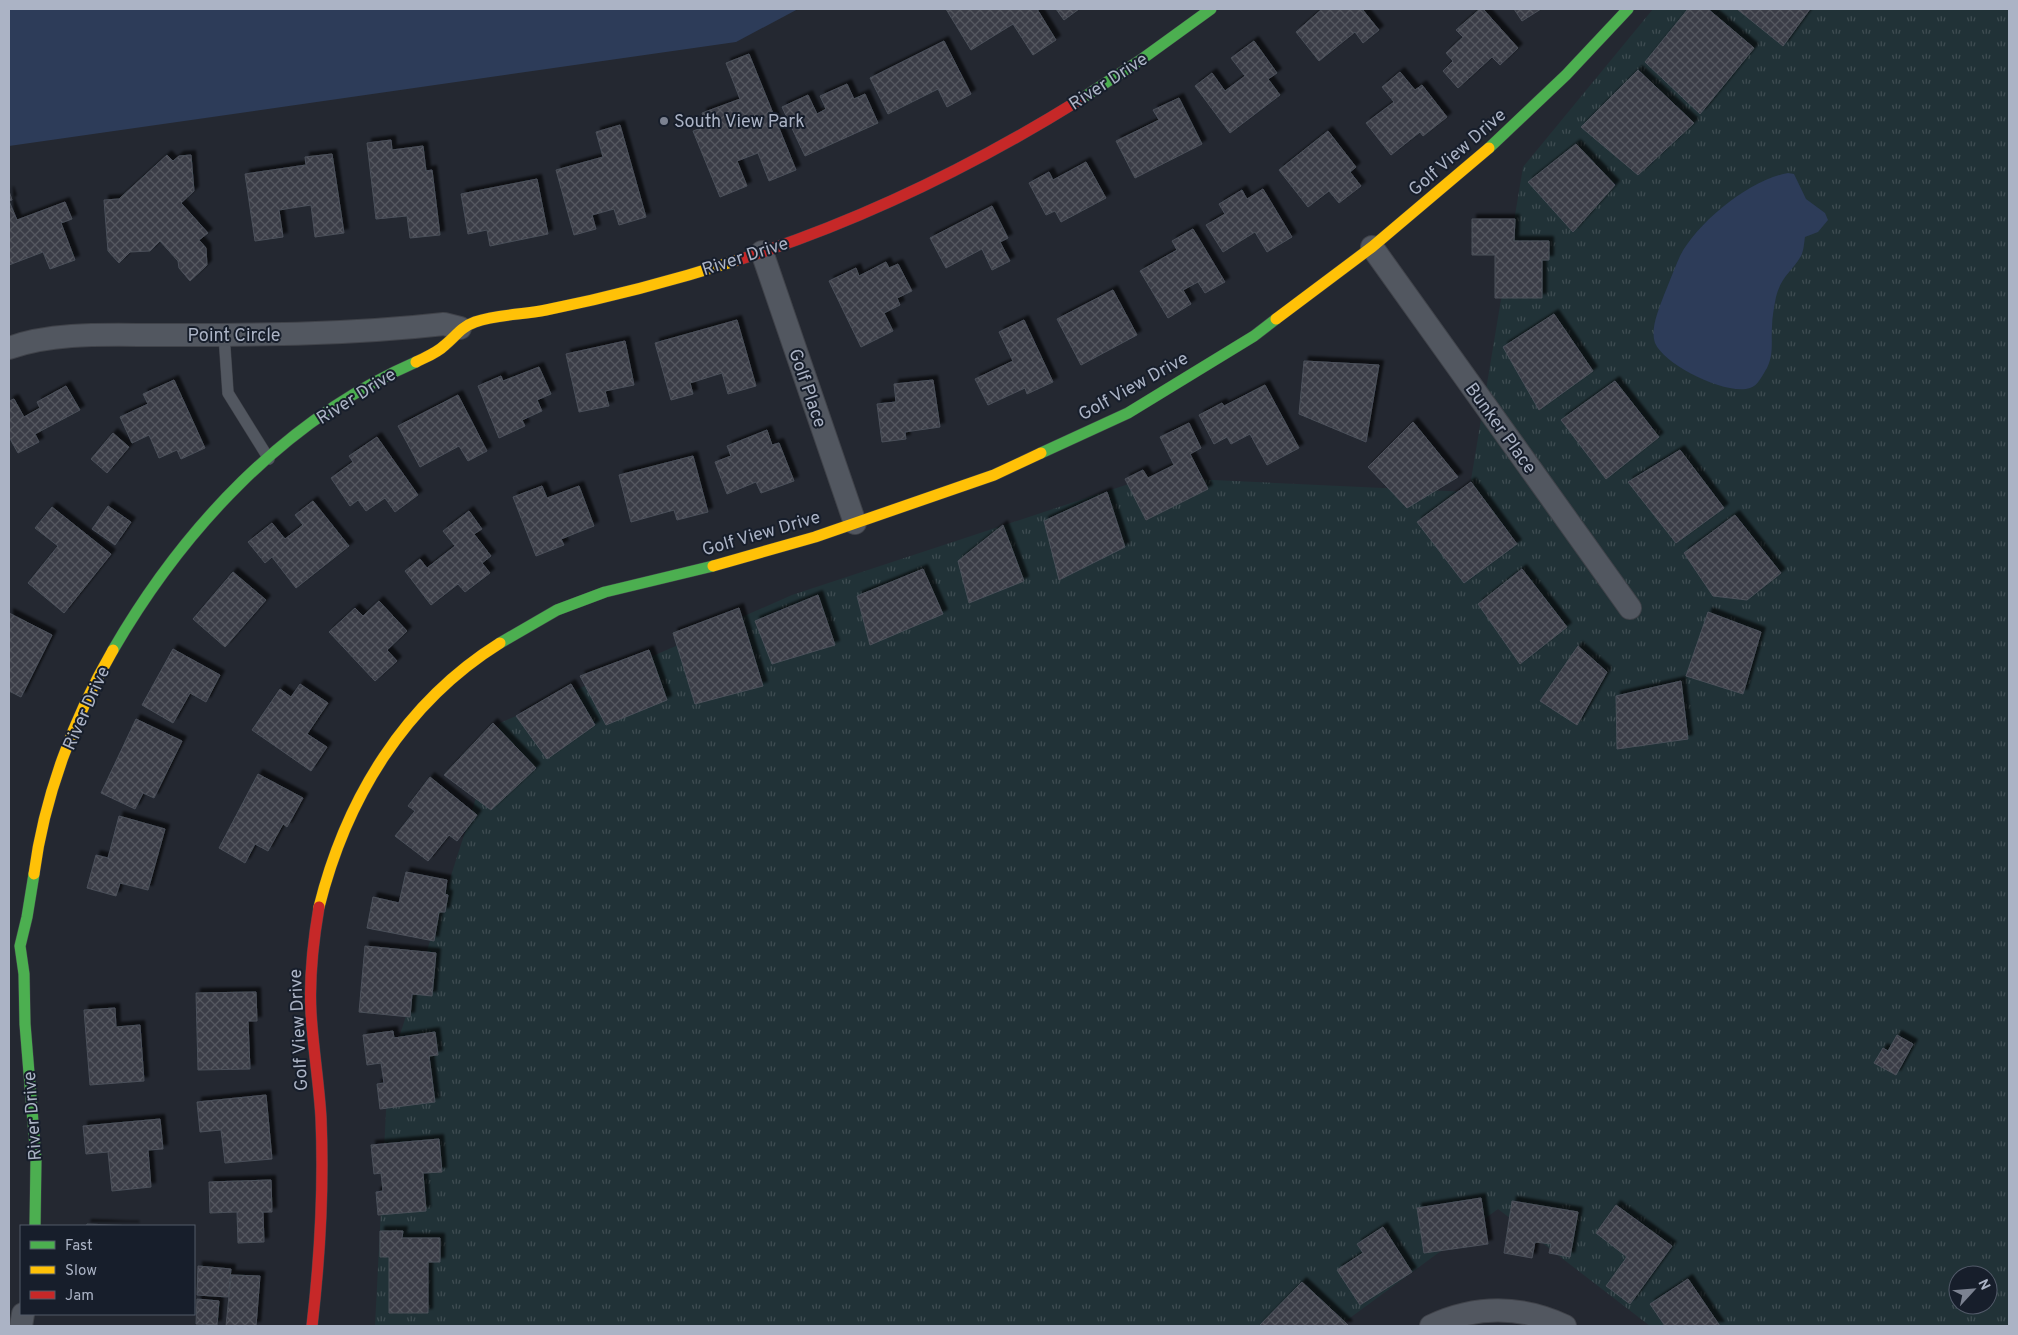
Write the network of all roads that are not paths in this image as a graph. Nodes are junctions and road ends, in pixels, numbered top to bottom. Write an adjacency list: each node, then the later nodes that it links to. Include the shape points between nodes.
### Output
1 (1211, 9): 4 (street, River Drive, via 1073,105 998,148 902,196)
2 (1628, 9): 3 (street, Golf View Drive, via 1498,140)
3 (1372, 247): 9 (street, Golf View Drive, via 1254,336 1128,413 994,475); 10 (street, Bunker Place)
4 (762, 252): 5 (street, River Drive, via 676,279 541,312 487,319); 9 (street, Golf Place)
5 (460, 328): 6 (street, Point Circle, via 444,324 314,334); 8 (street, River Drive, via 444,347 341,403)
6 (224, 335): 7 (street, Point Circle, via 66,336); 8 (lane, via 228,393)
7 (9, 348)
8 (269, 459): 11 (street, River Drive, via 202,523 165,569 110,656 67,749 49,805 28,921)
9 (855, 523): 13 (street, Golf View Drive, via 724,563 605,592 557,610 484,653 458,674 420,709 388,749 340,838 319,909 312,960 311,1011 321,1117 323,1188 320,1258)
10 (1630, 608)
11 (14, 942): 12 (street, River Drive, via 24,965 24,1024 36,1165)
12 (35, 1225)
13 (312, 1326)
14 (1432, 1326): 15 (street, via 1450,1317 1499,1309 1532,1314)
15 (1565, 1326)

